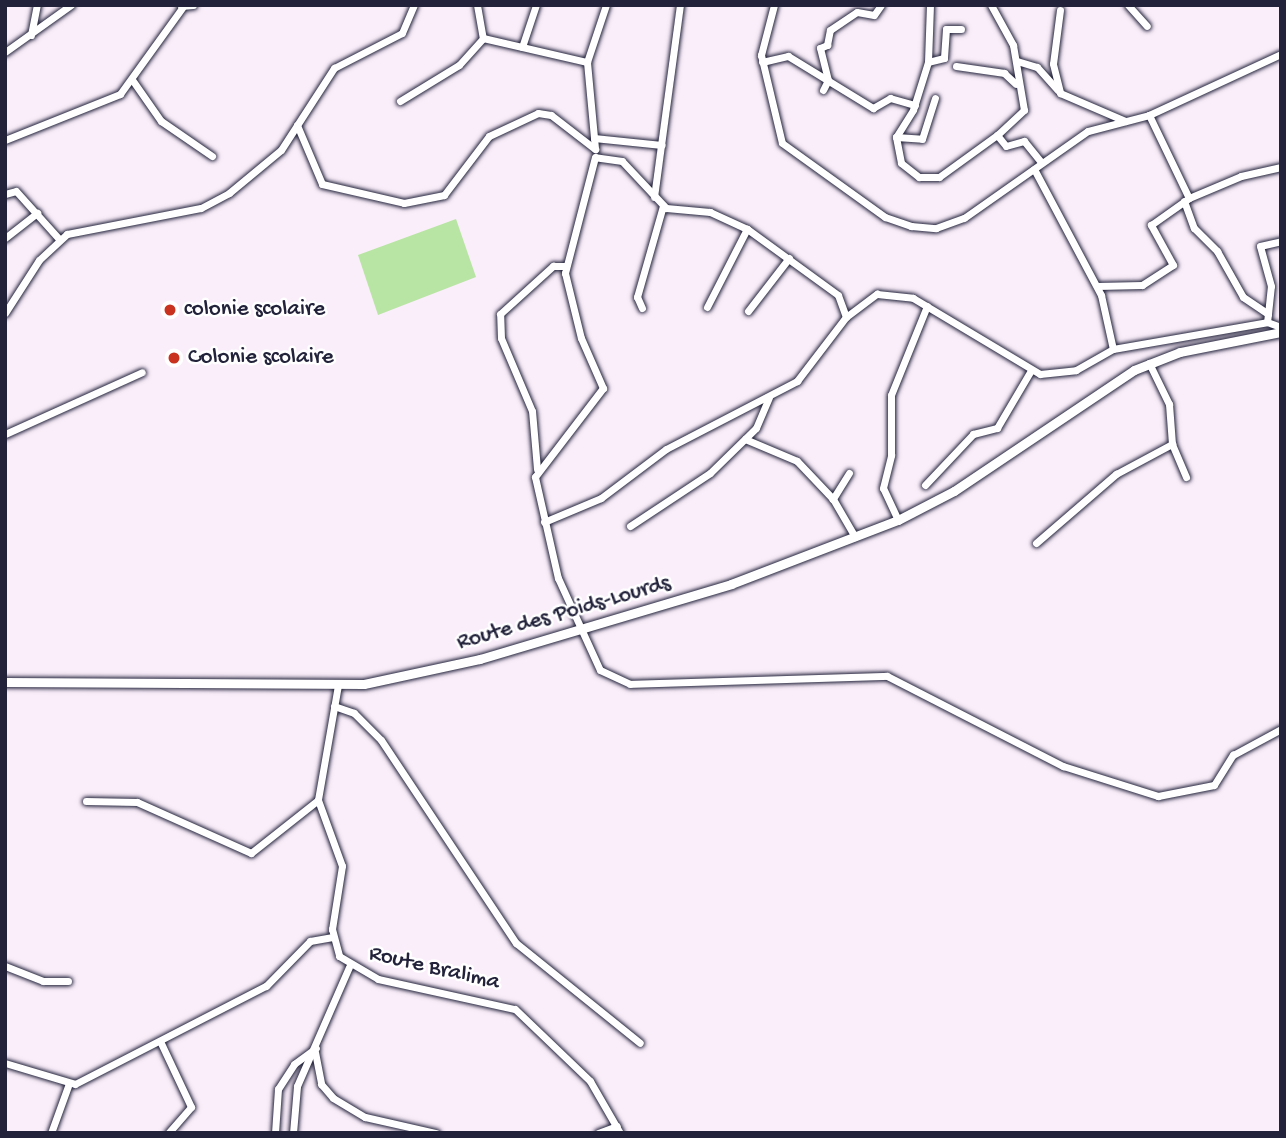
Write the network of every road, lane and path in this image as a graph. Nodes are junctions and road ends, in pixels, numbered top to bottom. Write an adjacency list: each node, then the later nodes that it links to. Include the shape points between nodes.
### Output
1 (37, 5): 18 (street)
2 (71, 5): 18 (street)
3 (193, 5): 14 (street)
4 (414, 5): 38 (street, via 400,34 334,68)
5 (477, 5): 19 (street)
6 (536, 5): 20 (street)
7 (606, 5): 24 (street)
8 (680, 5): 43 (street)
9 (774, 5): 25 (street)
10 (881, 5): 28 (street, via 874,15 857,12 830,30 820,60)
11 (930, 5): 26 (street)
12 (991, 5): 23 (street)
13 (1128, 5): 16 (street)
14 (181, 7): 29 (street)
15 (1060, 10): 32 (street, via 1053,64)
16 (1147, 26)
17 (961, 29): 26 (street, via 946,29 944,58)
18 (31, 35): 21 (street)
19 (483, 38): 20 (street); 34 (street, via 459,65)
20 (522, 47): 24 (street)
21 (5, 52)
22 (1281, 54): 36 (street)
23 (1017, 61): 30 (street); 32 (street, via 1037,67)
24 (587, 62): 41 (street)
25 (761, 62): 28 (street, via 788,56); 48 (street, via 782,143 892,220 943,226)
26 (928, 62): 35 (street)
27 (956, 66): 30 (street, via 1004,73)
28 (828, 80): 31 (street); 35 (street, via 873,108 890,98)
29 (133, 81): 42 (street, via 112,99); 45 (street, via 161,121)
30 (1016, 84): 39 (street, via 1024,110)
31 (823, 90)
32 (1060, 93): 37 (street, via 1090,109 1118,113 1123,122)
33 (935, 98): 40 (street, via 922,139)
34 (400, 101)
35 (915, 105): 40 (street)
36 (1149, 115): 37 (street); 51 (street)
37 (1132, 120): 46 (street, via 1093,129)
38 (298, 125): 44 (street, via 323,184 404,204 444,195 489,136 527,117 551,115); 56 (street, via 278,153 206,206 88,227)
39 (996, 135): 40 (street, via 934,178 904,167); 46 (street, via 1006,146 1024,141)
40 (896, 137)
41 (594, 138): 43 (street); 44 (street)
42 (5, 140)
43 (663, 145): 50 (street)
44 (595, 153): 50 (street, via 622,161); 59 (street)
45 (212, 156)
46 (1042, 163): 48 (street)
47 (1281, 167): 51 (street, via 1241,176)
48 (1034, 169): 60 (street)
49 (5, 194): 53 (street, via 16,191)
50 (654, 197): 52 (street)
51 (1187, 200): 60 (street, via 1151,225 1173,265 1142,285); 67 (street, via 1194,228 1217,251 1243,297)
52 (663, 206): 54 (street, via 710,212); 63 (street, via 637,297)
53 (37, 213): 55 (street); 56 (street)
54 (747, 229): 58 (street); 62 (street)
55 (5, 238)
56 (59, 239): 65 (street)
57 (1281, 241): 67 (street, via 1260,246 1271,286)
58 (789, 258): 64 (street); 66 (street, via 838,295)
59 (566, 265): 78 (street, via 581,338 603,388); 78 (street, via 553,266 500,314 501,338 532,411)
60 (1097, 286): 70 (street)
61 (927, 306): 66 (street, via 905,295 877,294); 72 (street); 83 (street, via 891,395 891,455 883,488)
62 (707, 307)
63 (642, 308)
64 (748, 311)
65 (5, 313)
66 (846, 317): 74 (street, via 803,376)
67 (1267, 318): 68 (street); 70 (street)
68 (1281, 327)
69 (1281, 332): 71 (street, Route des Poids-Lourds)
70 (1113, 349): 72 (street, via 1061,374)
71 (1149, 363): 77 (street, via 1169,404); 83 (street, Route des Poids-Lourds, via 1085,400 954,491)
72 (1030, 372): 81 (street, via 997,428 973,434)
73 (142, 373): 75 (street)
74 (769, 398): 76 (street); 84 (street, via 727,414 653,457 607,494)
75 (5, 434)
76 (745, 439): 82 (street, via 797,461); 85 (street, via 710,473)
77 (1172, 444): 80 (street); 87 (street, via 1115,474)
78 (537, 470): 84 (street)
79 (849, 473): 82 (street)
80 (1185, 477)
81 (925, 485)
82 (833, 499): 86 (street)
83 (898, 520): 86 (street, Route des Poids-Lourds)
84 (544, 522): 88 (street)
85 (630, 526)
86 (855, 537): 88 (street, Route des Poids-Lourds, via 731,584)
87 (1036, 543)
88 (580, 629): 90 (street, Route des Poids-Lourds, via 416,676); 92 (street, via 596,667 622,683 893,678 1063,766 1158,796 1214,785 1233,755)
89 (5, 681): 90 (street, Route des Poids-Lourds)
90 (338, 685): 91 (street)
91 (334, 706): 94 (street); 100 (street, via 354,713 381,740 516,943)
92 (1281, 729)
93 (86, 800): 94 (street, via 137,802 251,853)
94 (318, 800): 95 (street, via 342,866)
95 (333, 937): 97 (street, Route Bralima); 99 (street, via 310,941 271,984)
96 (5, 967): 98 (street, via 38,980)
97 (349, 967): 101 (street); 104 (street, Route Bralima, via 515,1009 566,1053)
98 (68, 981)
99 (160, 1041): 103 (street); 106 (street, via 191,1107)
100 (640, 1043)
101 (316, 1050): 107 (street, via 294,1064 278,1089); 108 (street, via 297,1086); 109 (street, via 316,1071 333,1098 365,1116)
102 (5, 1063): 103 (street)
103 (68, 1086): 105 (street)
104 (619, 1129): 110 (street)
105 (51, 1133)
106 (168, 1133)
107 (275, 1133)
108 (293, 1133)
109 (436, 1133)
110 (597, 1133)

